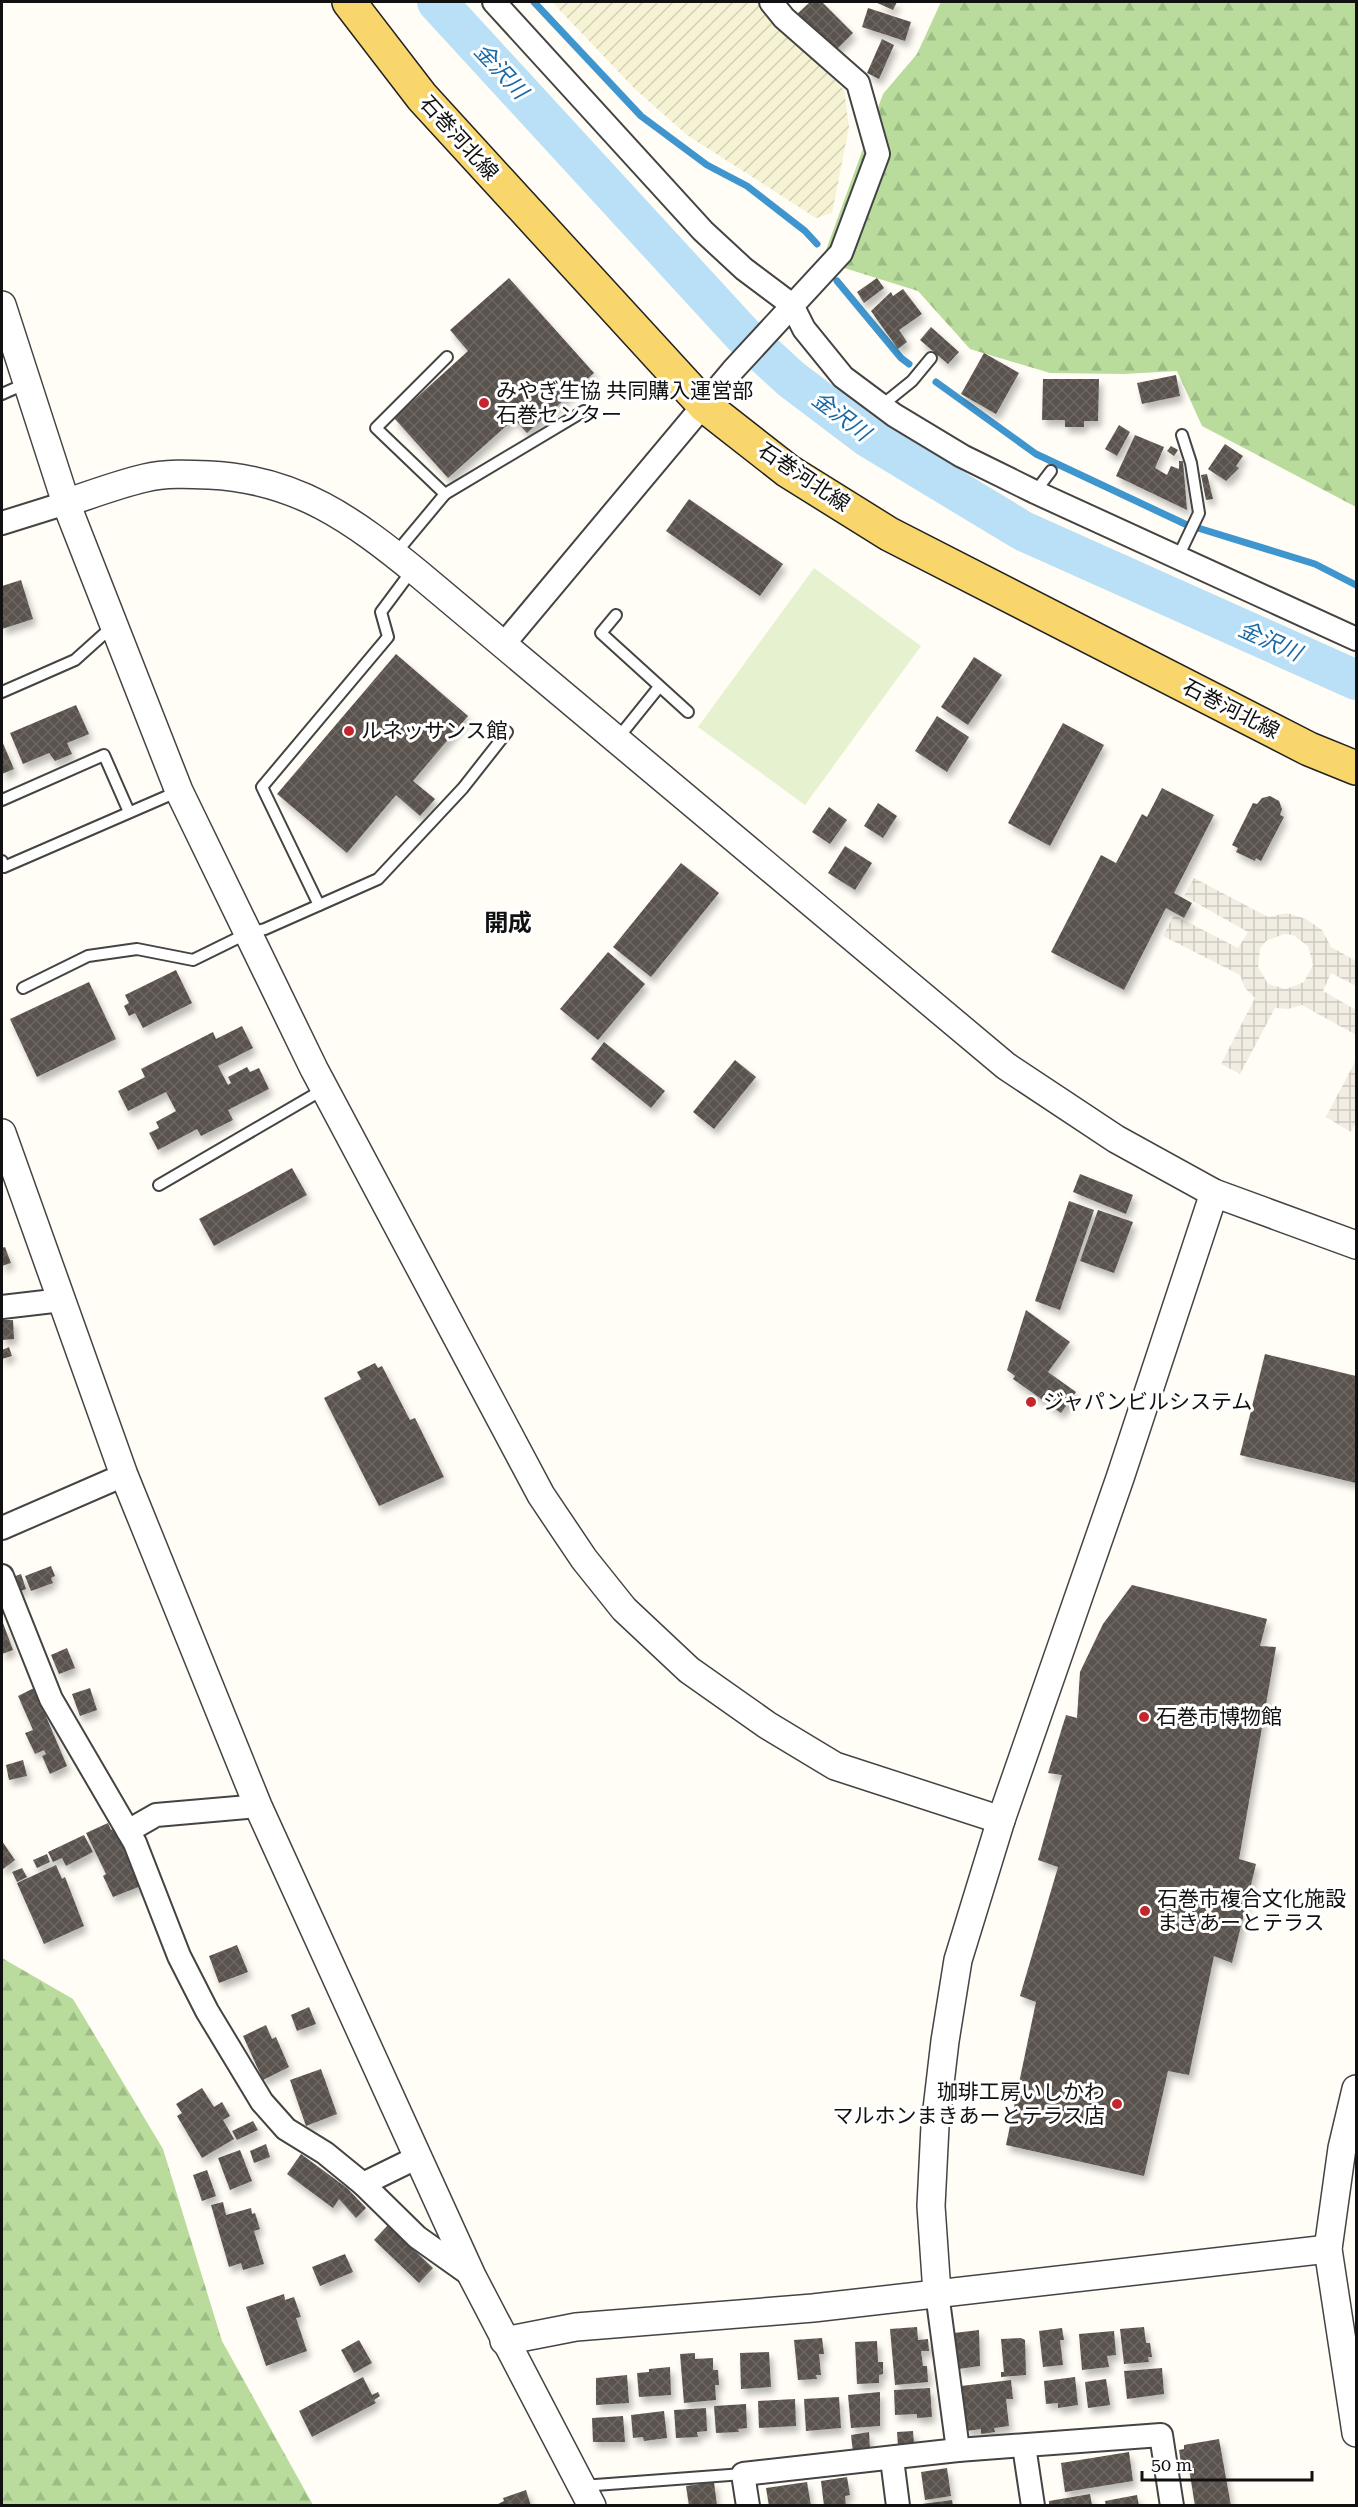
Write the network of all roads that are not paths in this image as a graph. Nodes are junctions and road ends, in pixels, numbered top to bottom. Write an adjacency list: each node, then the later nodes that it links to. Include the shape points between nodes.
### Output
1 (349, 2): 10 (main road, 石巻河北線, via 422,97)
2 (494, 2): 5 (street, via 703,231)
3 (771, 2): 5 (street, via 858,83 878,154 841,254)
4 (2, 305): 8 (street)
5 (787, 312): 10 (street); 11 (street, via 843,376)
6 (447, 357): 16 (lane, via 376,428)
7 (931, 358): 11 (lane, via 912,381)
8 (27, 383): 9 (lane); 17 (street)
9 (2, 394)
10 (705, 406): 24 (street); 30 (main road, 石巻河北線, via 788,471 889,534 1310,749)
11 (881, 406): 15 (street, via 962,456)
12 (584, 411): 16 (lane)
13 (1182, 435): 19 (lane, via 1199,513)
14 (1051, 471): 15 (lane)
15 (1035, 492): 19 (street)
16 (445, 494): 20 (lane)
17 (66, 503): 18 (street); 20 (street, via 146,477 186,474 265,481 349,519); 22 (street)
18 (2, 523)
19 (1182, 548): 23 (street)
20 (404, 562): 24 (street); 35 (lane, via 381,612 388,637 262,788)
21 (616, 615): 25 (lane, via 601,633)
22 (114, 625): 26 (lane, via 75,660); 31 (street)
23 (1356, 639)
24 (503, 645): 29 (street)
25 (659, 687): 27 (lane); 29 (lane)
26 (2, 692)
27 (688, 712)
28 (507, 732): 35 (lane, via 463,788 378,879)
29 (616, 741): 41 (street, via 1006,1066 1116,1139)
30 (1356, 768)
31 (179, 791): 33 (lane); 36 (street)
32 (2, 800): 33 (lane, via 104,755)
33 (129, 813): 34 (lane, via 4,867)
34 (2, 861)
35 (319, 905): 36 (lane)
36 (248, 933): 37 (lane, via 193,960 137,949 88,956); 38 (street)
37 (23, 988)
38 (324, 1089): 40 (lane); 49 (street, via 541,1495 624,1609 689,1670 767,1725 835,1766)
39 (2, 1133): 43 (street)
40 (159, 1185)
41 (1214, 1193): 42 (street); 49 (street)
42 (1356, 1245)
43 (62, 1300): 44 (street); 45 (street)
44 (2, 1307)
45 (124, 1475): 46 (street); 48 (street)
46 (2, 1528)
47 (2, 1576): 50 (street, via 51,1699)
48 (258, 1806): 50 (street, via 156,1815); 52 (street)
49 (1001, 1820): 56 (street, via 958,1960 945,2042 931,2206)
50 (128, 1831): 53 (street, via 149,1874 179,1956 262,2102 286,2129 325,2153)
51 (1356, 2089): 54 (street, via 1342,2148)
52 (418, 2157): 53 (street); 55 (street)
53 (363, 2184): 55 (street, via 417,2237)
54 (1328, 2249): 56 (street); 58 (street)
55 (472, 2276): 57 (street)
56 (937, 2293): 57 (street, via 813,2308 576,2327); 60 (street)
57 (504, 2341): 63 (street)
58 (1356, 2433)
59 (1024, 2446): 60 (street); 66 (street); 67 (street, via 1161,2434)
60 (958, 2450): 61 (street)
61 (892, 2459): 62 (street); 65 (street)
62 (743, 2474): 63 (lane); 64 (street)
63 (587, 2496)
64 (748, 2505)
65 (898, 2505)
66 (1033, 2505)
67 (1172, 2505)

